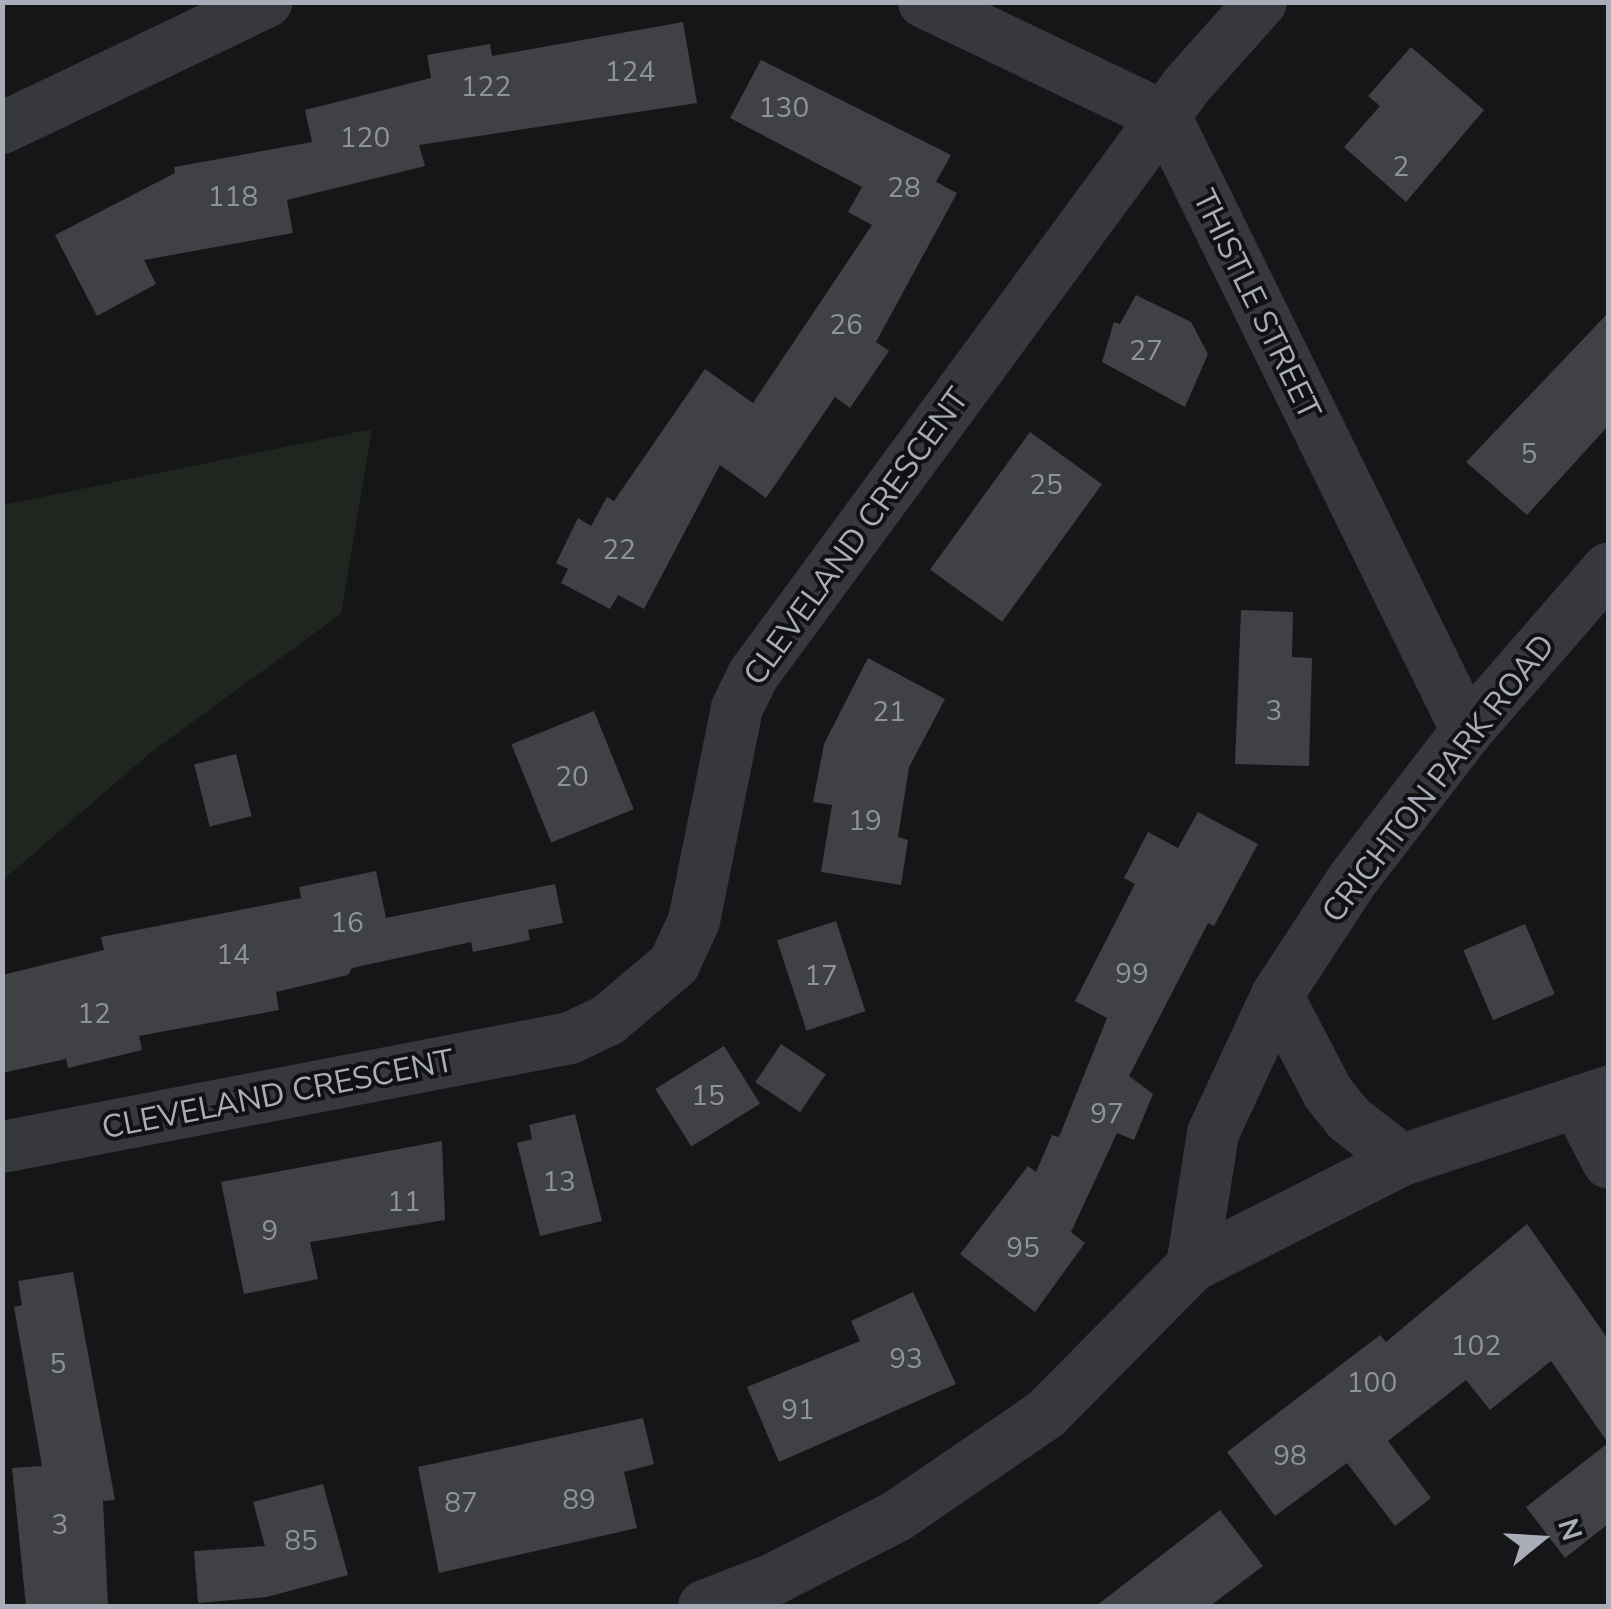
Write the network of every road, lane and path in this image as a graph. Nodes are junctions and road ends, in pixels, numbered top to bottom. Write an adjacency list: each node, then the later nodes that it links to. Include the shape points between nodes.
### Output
1 (266, 2): 5 (street)
2 (924, 2): 4 (street)
3 (1260, 2): 4 (street, CLEVELAND CRESCENT)
4 (1166, 118): 7 (street, THISTLE STREET); 10 (street, CLEVELAND CRESCENT, via 753,675 737,708 694,922 674,964 608,1020 570,1038)
5 (2, 128)
6 (1608, 568): 7 (street, CRICHTON PARK ROAD)
7 (1467, 732): 8 (street, CRICHTON PARK ROAD, via 1353,879)
8 (1277, 995): 11 (street, via 1328,1093 1349,1119); 13 (street, CRICHTON PARK ROAD, via 1214,1133)
9 (1593, 1097): 11 (street); 12 (street)
10 (2, 1148)
11 (1402, 1160): 13 (street)
12 (1608, 1162)
13 (1192, 1266): 14 (street, via 1046,1414 897,1516)
14 (704, 1606)

